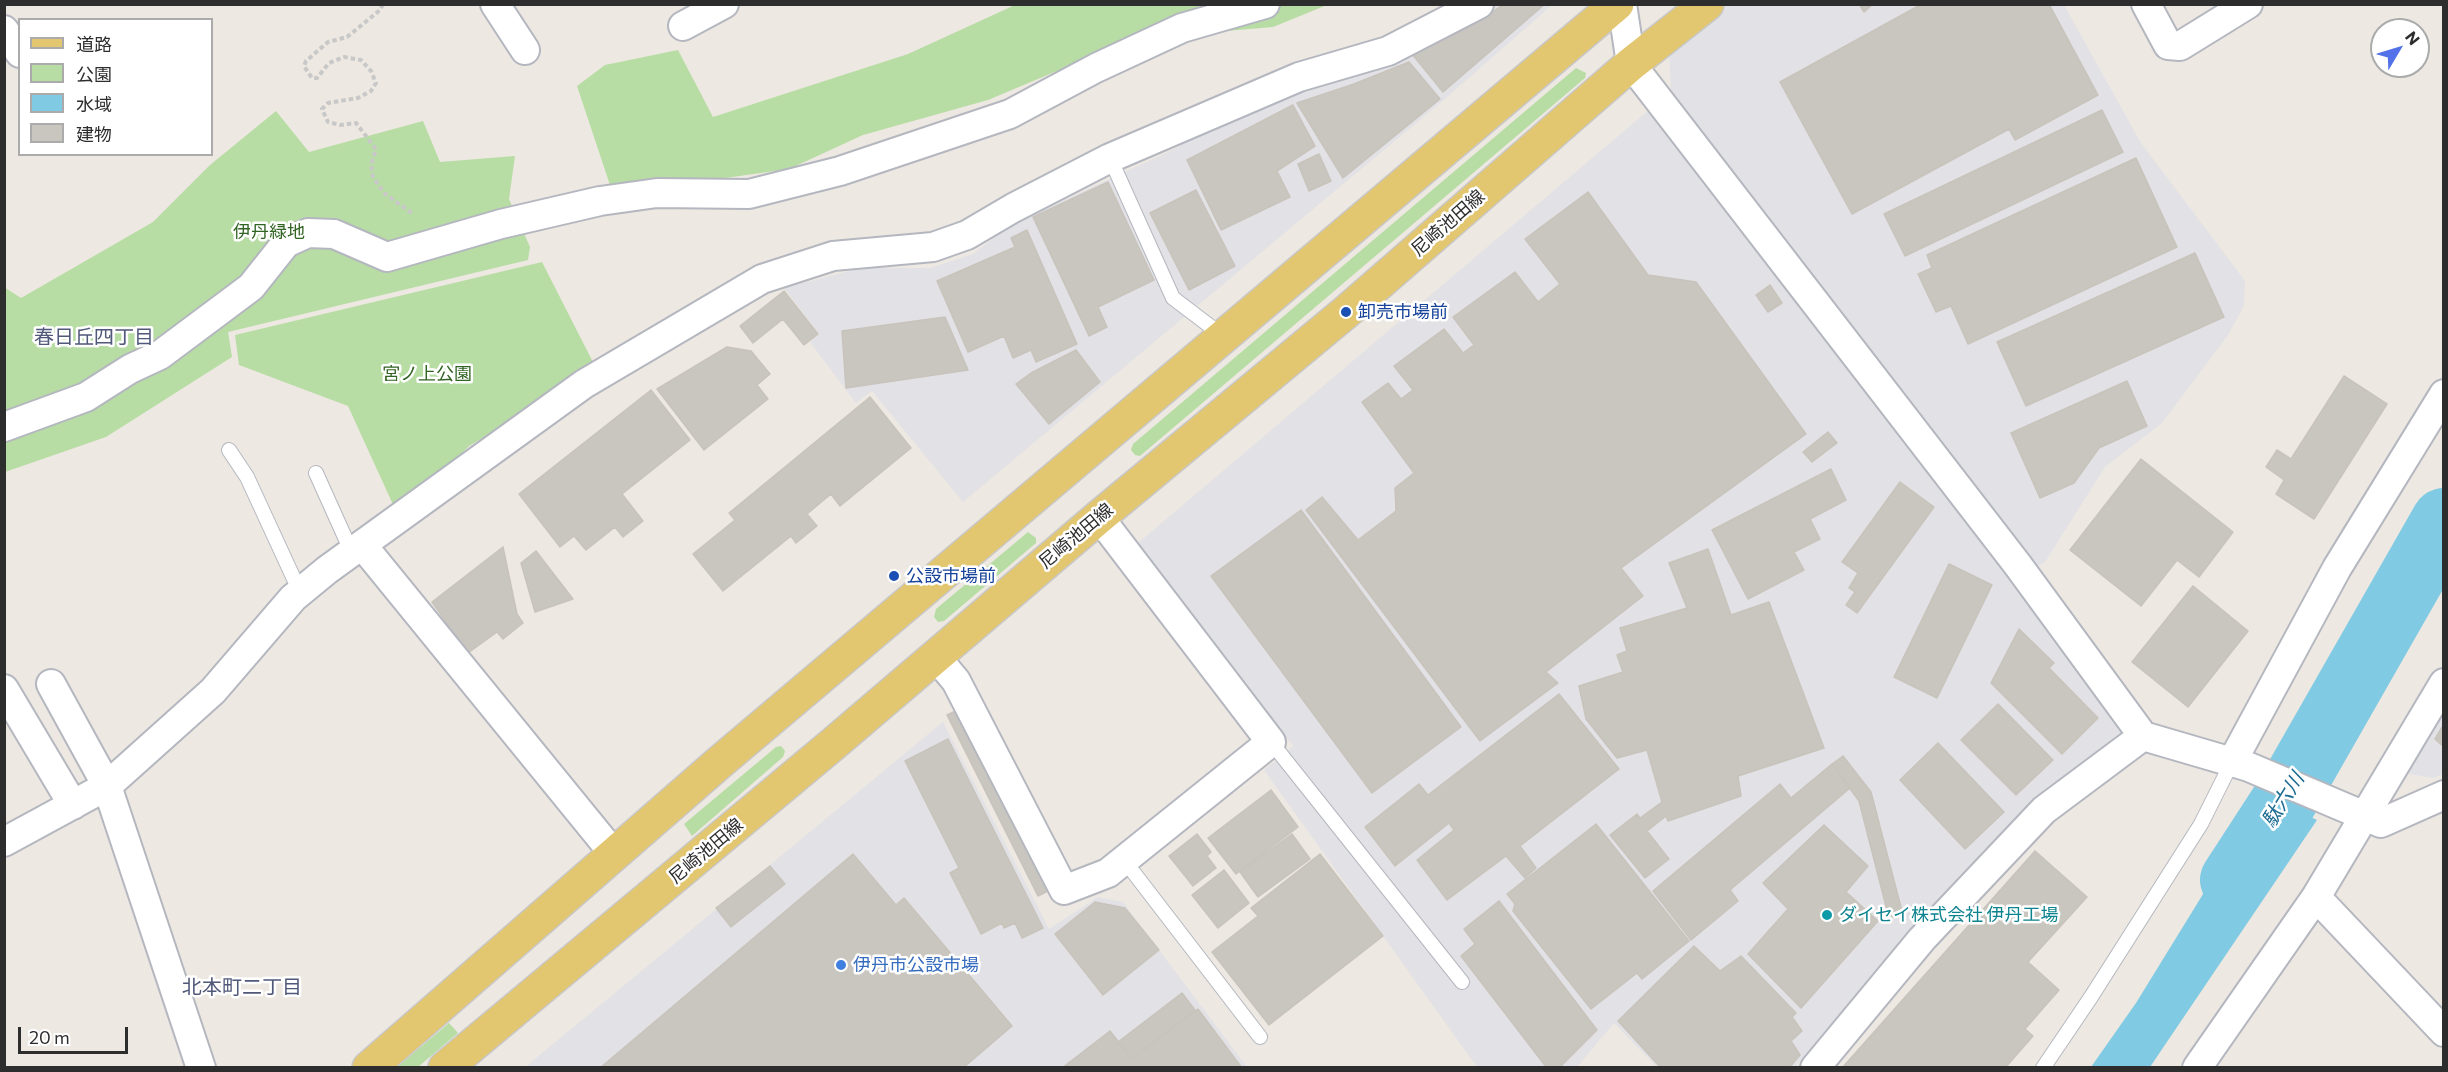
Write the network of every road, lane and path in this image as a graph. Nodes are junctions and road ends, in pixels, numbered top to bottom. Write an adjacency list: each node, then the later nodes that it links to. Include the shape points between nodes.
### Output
1 (383, 4): 14 (path, via 347,37 328,42 304,66 312,78 329,63 344,57 361,60 371,70 376,83 371,91 358,98 328,103 322,110 328,122 356,123 376,149 371,165 373,177 384,194 424,224)
2 (724, 4): 10 (street)
3 (1265, 4): 14 (street, via 1182,28 1010,114 840,171 749,194 657,193 600,201)
4 (1479, 4): 13 (street, via 1388,51 1299,77)
5 (1619, 4): 12 (street); 15 (main road)
6 (1707, 4): 12 (main road, 尼崎池田線)
7 (2146, 4): 8 (street, via 2168,45 2180,46)
8 (2248, 4)
9 (508, 12): 11 (street)
10 (683, 26)
11 (525, 50)
12 (1631, 64): 20 (main road, 尼崎池田線, via 1354,304); 27 (street, via 2017,564)
13 (1110, 158): 15 (lane, via 1173,298); 21 (street, via 967,235 933,247 833,256 762,279 584,384)
14 (429, 244): 17 (street, via 387,257 334,234 308,233 286,243 251,287 160,355 86,397)
15 (1225, 337): 35 (main road)
16 (2444, 394): 29 (street, via 2337,568)
17 (4, 427)
18 (229, 450): 22 (lane, via 247,477)
19 (316, 473): 21 (lane)
20 (1099, 517): 23 (main road, 尼崎池田線); 28 (street)
21 (357, 549): 22 (street); 35 (street)
22 (300, 592): 30 (street, via 213,691)
23 (936, 657): 36 (street, via 956,681 1064,890 1108,873); 43 (main road, 尼崎池田線)
24 (2444, 683): 33 (street)
25 (51, 684): 30 (street)
26 (4, 689): 32 (street)
27 (2143, 736): 29 (street); 44 (street, via 2044,810 1922,939)
28 (1271, 742): 36 (street); 38 (lane)
29 (2241, 765): 33 (street); 45 (lane)
30 (107, 786): 32 (street); 41 (street)
31 (2444, 795): 33 (street, via 2381,823)
32 (73, 805): 34 (street)
33 (2356, 814): 37 (street)
34 (4, 842)
35 (614, 854): 42 (main road)
36 (1124, 860): 40 (lane)
37 (2316, 897): 39 (street, via 2417,989); 46 (street)
38 (1462, 982)
39 (2444, 1032)
40 (1260, 1037)
41 (201, 1068)
42 (369, 1068)
43 (445, 1068)
44 (1815, 1068)
45 (2043, 1068)
46 (2197, 1068)

